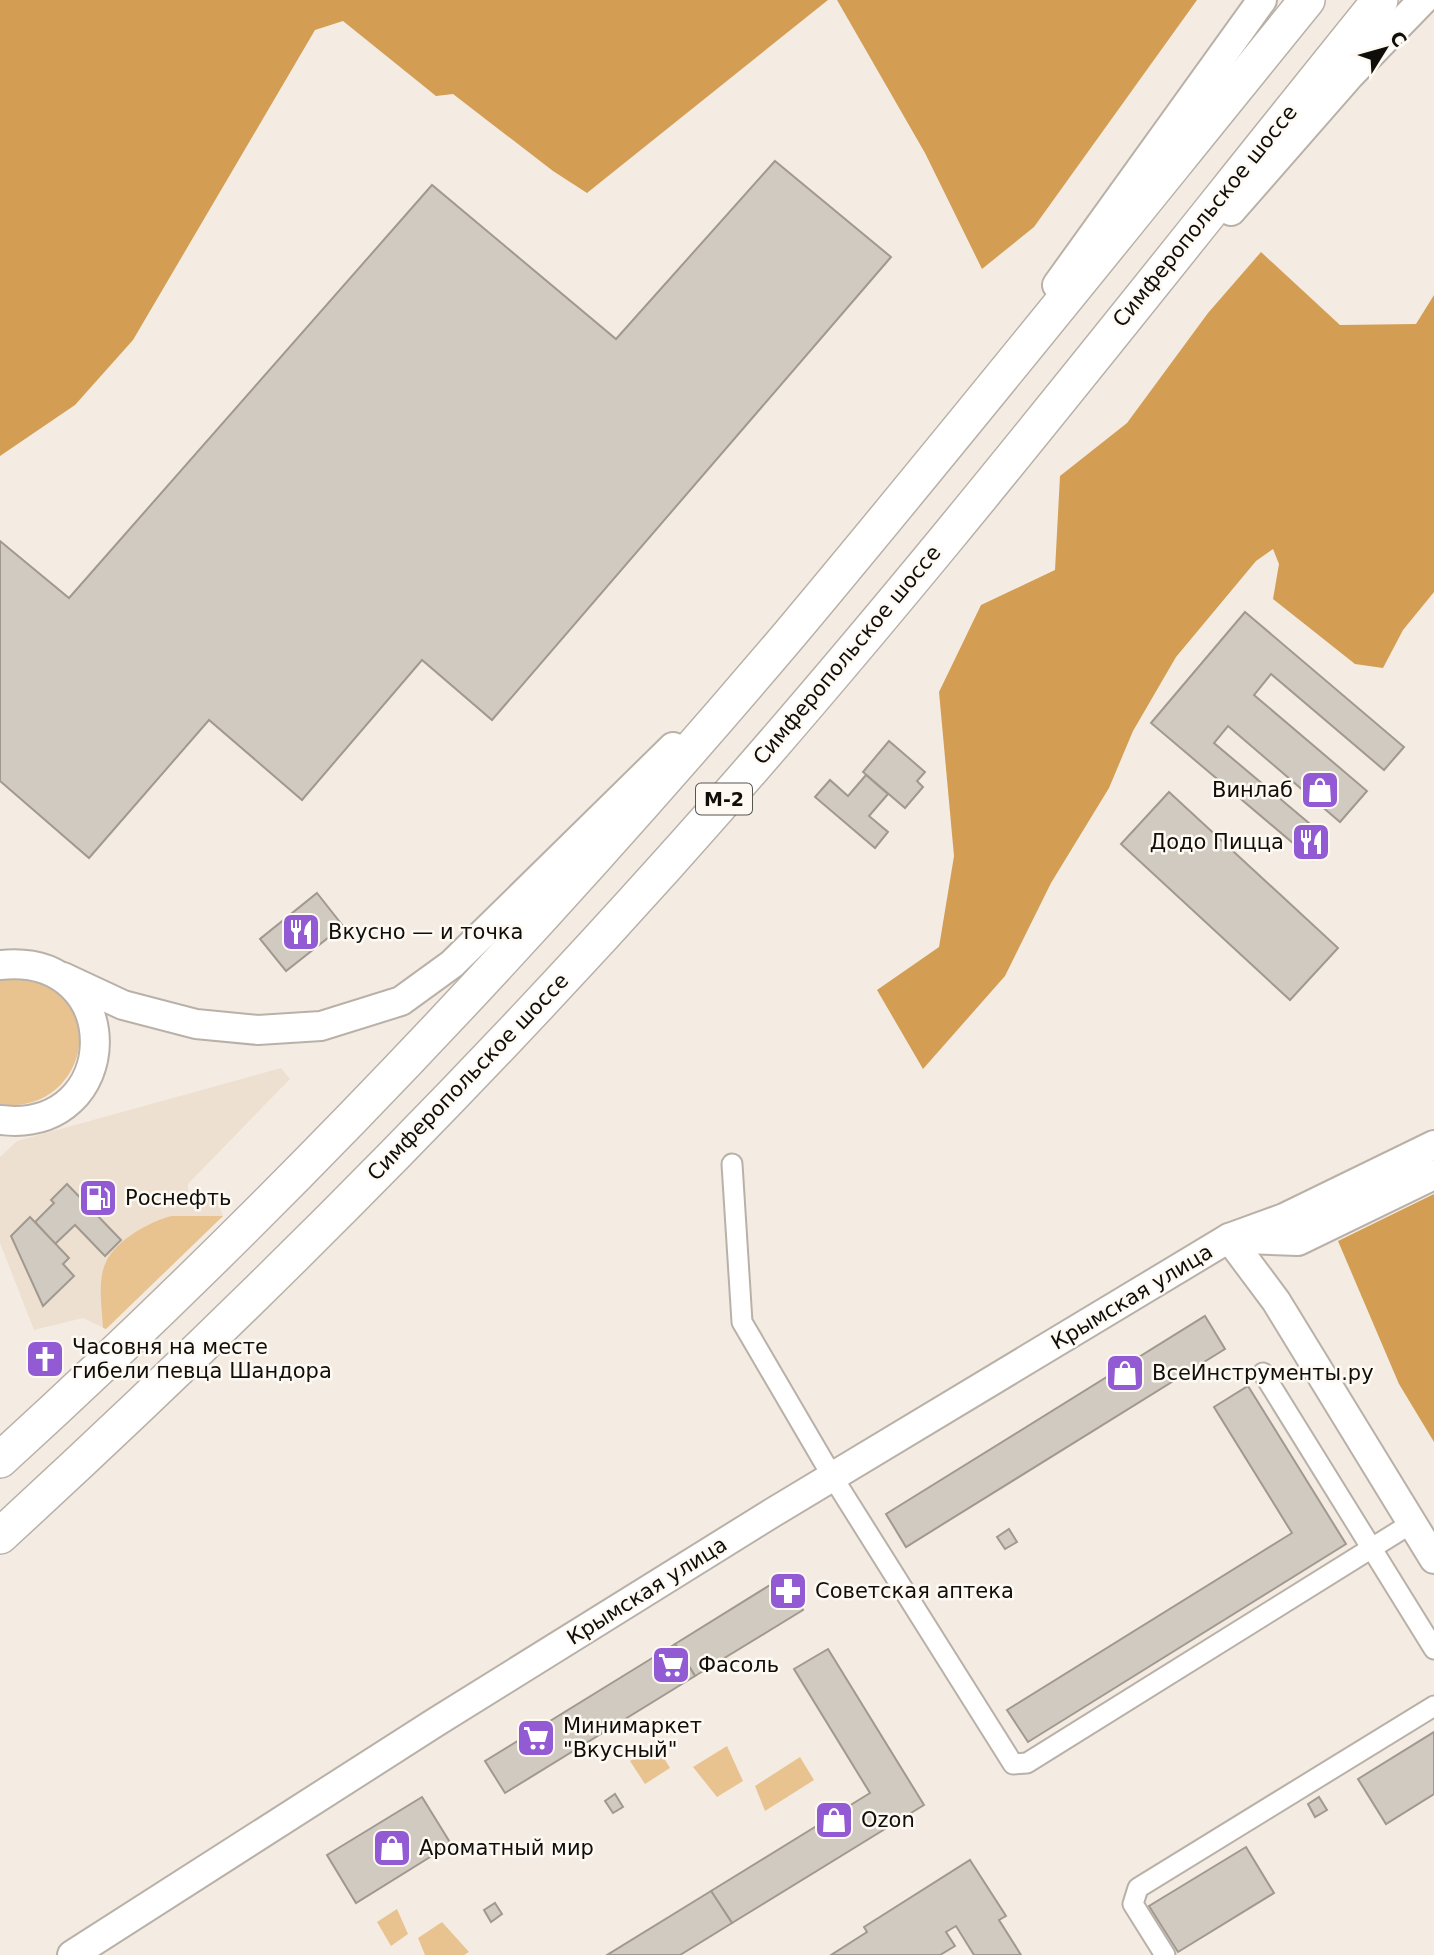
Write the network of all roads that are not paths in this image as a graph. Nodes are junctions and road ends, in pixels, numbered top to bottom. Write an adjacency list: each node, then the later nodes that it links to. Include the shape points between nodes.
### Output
1 (1262, 0): 5 (street)
2 (1307, 0): 5 (highway, М-2)
3 (1380, 0): 6 (highway, Симферопольское шоссе / М-2)
4 (1423, 0): 6 (street, via 1350,75)
5 (931, 462): 7 (highway, М-2)
6 (968, 510): 19 (highway, Симферопольское шоссе / М-2, via 686,843 502,1044 274,1277)
7 (788, 636): 9 (street, via 452,964 401,1001 321,1026 258,1030 196,1024 147,1011); 16 (highway, М-2, via 456,1009 237,1234)
8 (0, 965): 9 (street, via 43,967)
9 (63, 977): 10 (street, via 79,992 96,1032 90,1075 62,1108 22,1121)
10 (0, 1119)
11 (1434, 1145): 14 (street, Крымская улица, via 1284,1218)
12 (732, 1164): 17 (street, via 742,1322)
13 (1434, 1175): 14 (street, via 1298,1241)
14 (1229, 1238): 17 (street, Крымская улица); 18 (street, via 1276,1301)
15 (1263, 1373): 20 (street)
16 (0, 1460)
17 (832, 1476): 20 (street, via 1008,1760 1021,1766); 24 (street, Крымская улица)
18 (1412, 1523): 20 (street); 21 (street)
19 (0, 1536)
20 (1372, 1548): 22 (street)
21 (1434, 1559)
22 (1434, 1649)
23 (1434, 1706): 25 (street, via 1138,1888 1133,1903)
24 (72, 1955)
25 (1165, 1955)

